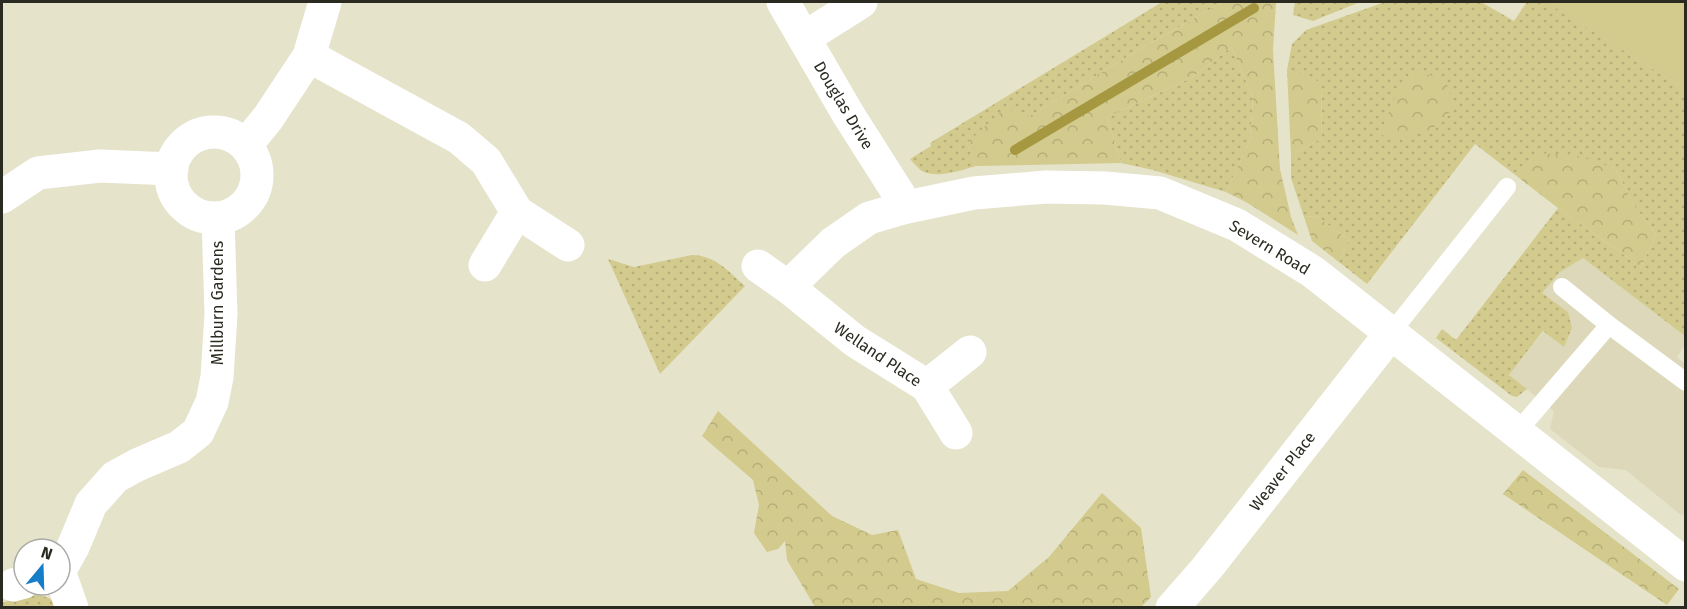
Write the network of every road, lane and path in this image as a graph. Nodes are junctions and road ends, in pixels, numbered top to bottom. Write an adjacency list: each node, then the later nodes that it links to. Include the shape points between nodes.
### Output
1 (325, 2): 5 (street)
2 (783, 2): 4 (street, Douglas Drive)
3 (861, 2): 4 (street)
4 (804, 38): 10 (street, Douglas Drive)
5 (309, 56): 6 (street); 11 (street, via 459,138 486,161)
6 (246, 145): 7 (street, via 225,134 201,134 182,147); 12 (street, Millburn Gardens, via 254,157 257,184 243,208)
7 (172, 169): 9 (street, via 100,166 38,173); 12 (street, Millburn Gardens, via 179,201 196,214)
8 (1507, 187): 19 (lane)
9 (2, 197)
10 (908, 207): 16 (street, Severn Road, via 869,219 833,243); 19 (street, Severn Road, via 974,193 1046,188 1105,188 1160,194 1237,225 1312,272)
11 (517, 212): 13 (street); 14 (street)
12 (218, 219): 25 (street, Millburn Gardens, via 220,314 212,402 198,432 179,447 115,477 91,504)
13 (568, 245)
14 (485, 265)
15 (758, 266): 16 (street, Welland Place)
16 (788, 287): 22 (street, Welland Place, via 855,341)
17 (1562, 287): 18 (lane)
18 (1609, 325): 21 (lane); 23 (lane)
19 (1391, 333): 23 (street, Severn Road); 27 (street, Weaver Place)
20 (970, 352): 22 (street)
21 (1686, 382)
22 (927, 386): 24 (street, Welland Place)
23 (1517, 432): 26 (street, Severn Road)
24 (956, 433)
25 (72, 549)
26 (1686, 566)
27 (1172, 608)

